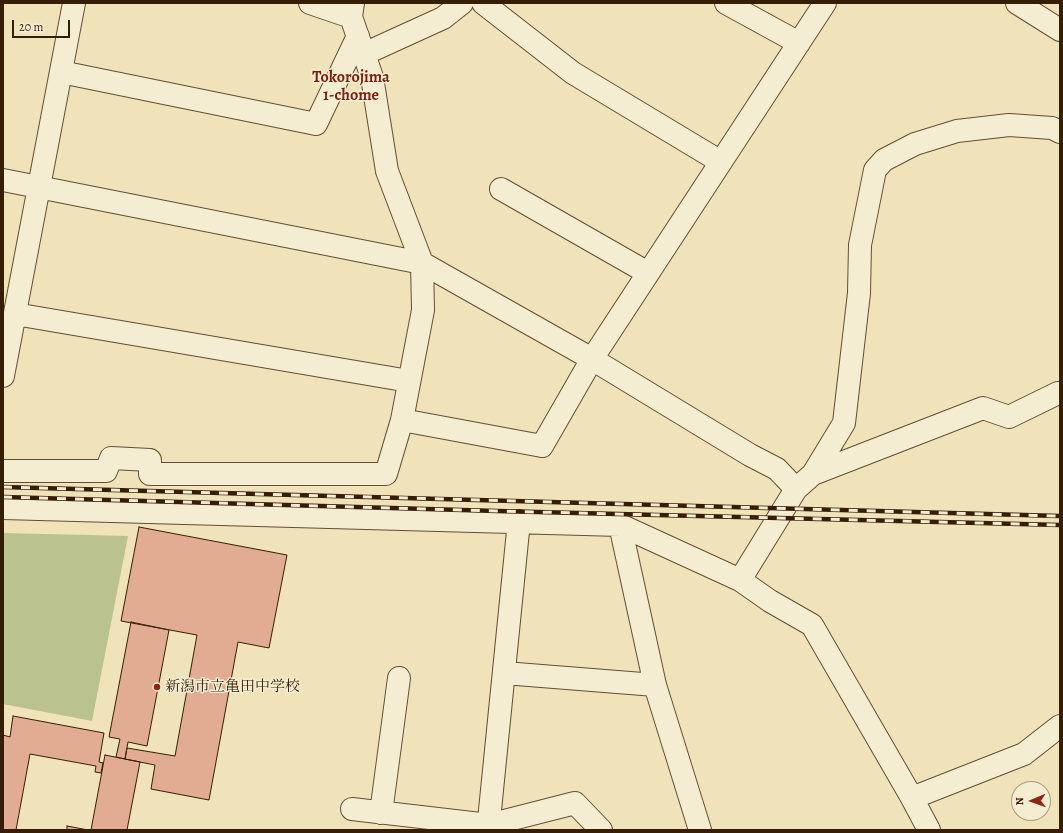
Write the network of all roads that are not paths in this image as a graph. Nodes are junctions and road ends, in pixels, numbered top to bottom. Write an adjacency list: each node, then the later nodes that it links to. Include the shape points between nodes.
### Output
1 (74, 3): 12 (street)
2 (310, 3): 9 (street)
3 (462, 3): 9 (street, via 443,18)
4 (483, 3): 14 (street, via 573,74)
5 (726, 3): 11 (street)
6 (825, 3): 11 (street)
7 (1016, 3): 8 (street)
8 (1039, 9): 10 (street)
9 (356, 28): 12 (street, via 316,124); 18 (street, via 372,77 387,171)
10 (1060, 30)
11 (799, 43): 14 (street)
12 (61, 72): 16 (street)
13 (1060, 132): 27 (street, via 1052,128 1009,125 957,131 915,144 884,160 875,170 860,245 859,293 844,423)
14 (721, 162): 19 (street)
15 (3, 180): 16 (street)
16 (39, 187): 18 (street); 20 (street)
17 (501, 189): 19 (street)
18 (422, 263): 21 (street); 23 (street, via 423,310)
19 (648, 273): 21 (street)
20 (15, 314): 22 (street); 23 (street)
21 (592, 359): 25 (street, via 542,446); 28 (street, via 777,469)
22 (3, 376)
23 (409, 381): 25 (street)
24 (1060, 393): 27 (street, via 1008,416 982,408)
25 (402, 420): 26 (street, via 386,474 150,474 150,460 111,458 106,471)
26 (3, 471)
27 (813, 474): 28 (street)
28 (796, 489): 32 (street)
29 (3, 508): 30 (street)
30 (518, 521): 31 (street); 33 (street)
31 (620, 525): 32 (street); 35 (street)
32 (740, 580): 37 (street, via 812,625)
33 (504, 673): 35 (street); 40 (street)
34 (399, 678): 39 (street)
35 (655, 685): 42 (street)
36 (1060, 726): 37 (street, via 1024,754)
37 (912, 798): 43 (street)
38 (352, 809): 39 (street)
39 (381, 813): 40 (street)
40 (488, 828): 41 (street, via 575,803)
41 (601, 830)
42 (700, 830)
43 (929, 830)

